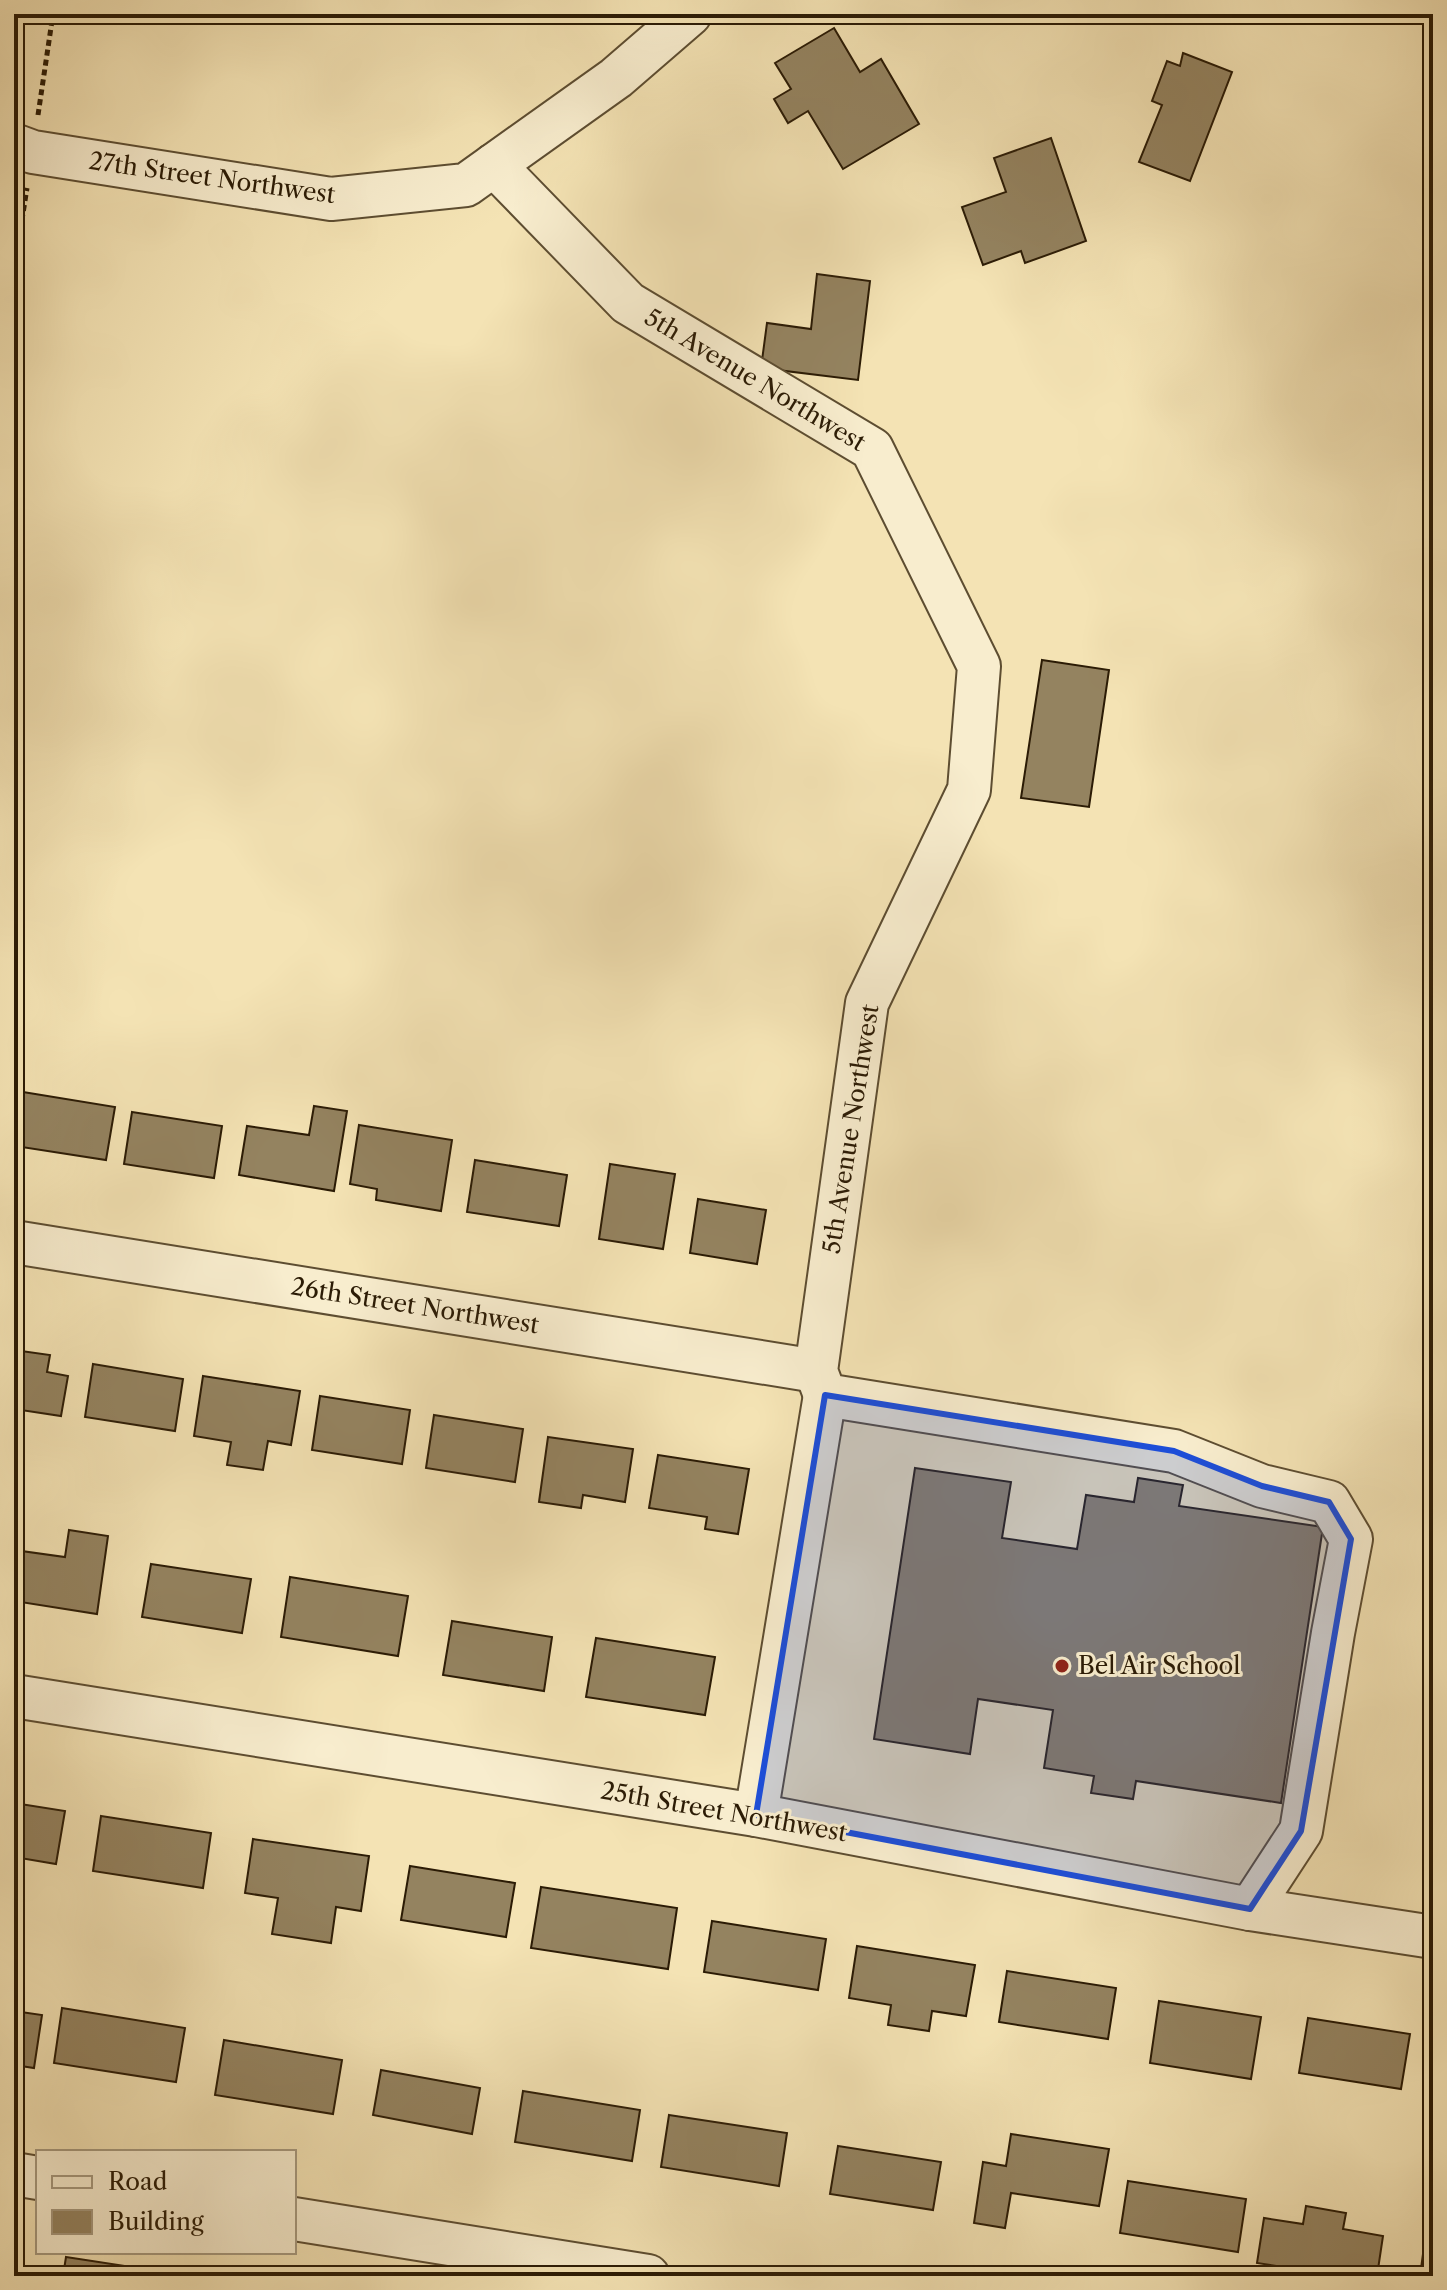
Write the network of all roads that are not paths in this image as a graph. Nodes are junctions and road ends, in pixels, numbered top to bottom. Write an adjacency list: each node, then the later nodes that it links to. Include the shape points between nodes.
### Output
1 (690, 14): 3 (street, 27th Street Northwest, via 616,78)
2 (14, 145): 3 (street, 27th Street Northwest, via 331,199 466,185)
3 (494, 165): 5 (street, 5th Avenue Northwest, via 628,303 872,449 979,666 969,790 867,1003)
4 (14, 1242): 5 (street, 26th Street Northwest)
5 (820, 1383): 7 (street, 5th Avenue Northwest); 8 (street, 26th Street Northwest, via 1174,1451 1262,1486 1329,1502 1351,1539 1301,1831)
6 (14, 1696): 7 (street, 25th Street Northwest)
7 (756, 1815): 8 (street, 25th Street Northwest)
8 (1250, 1909): 9 (street, 25th Street Northwest)
9 (1433, 1937)
10 (14, 2174): 11 (street)
11 (36, 2178)
12 (296, 2219): 13 (street)
13 (648, 2276)

